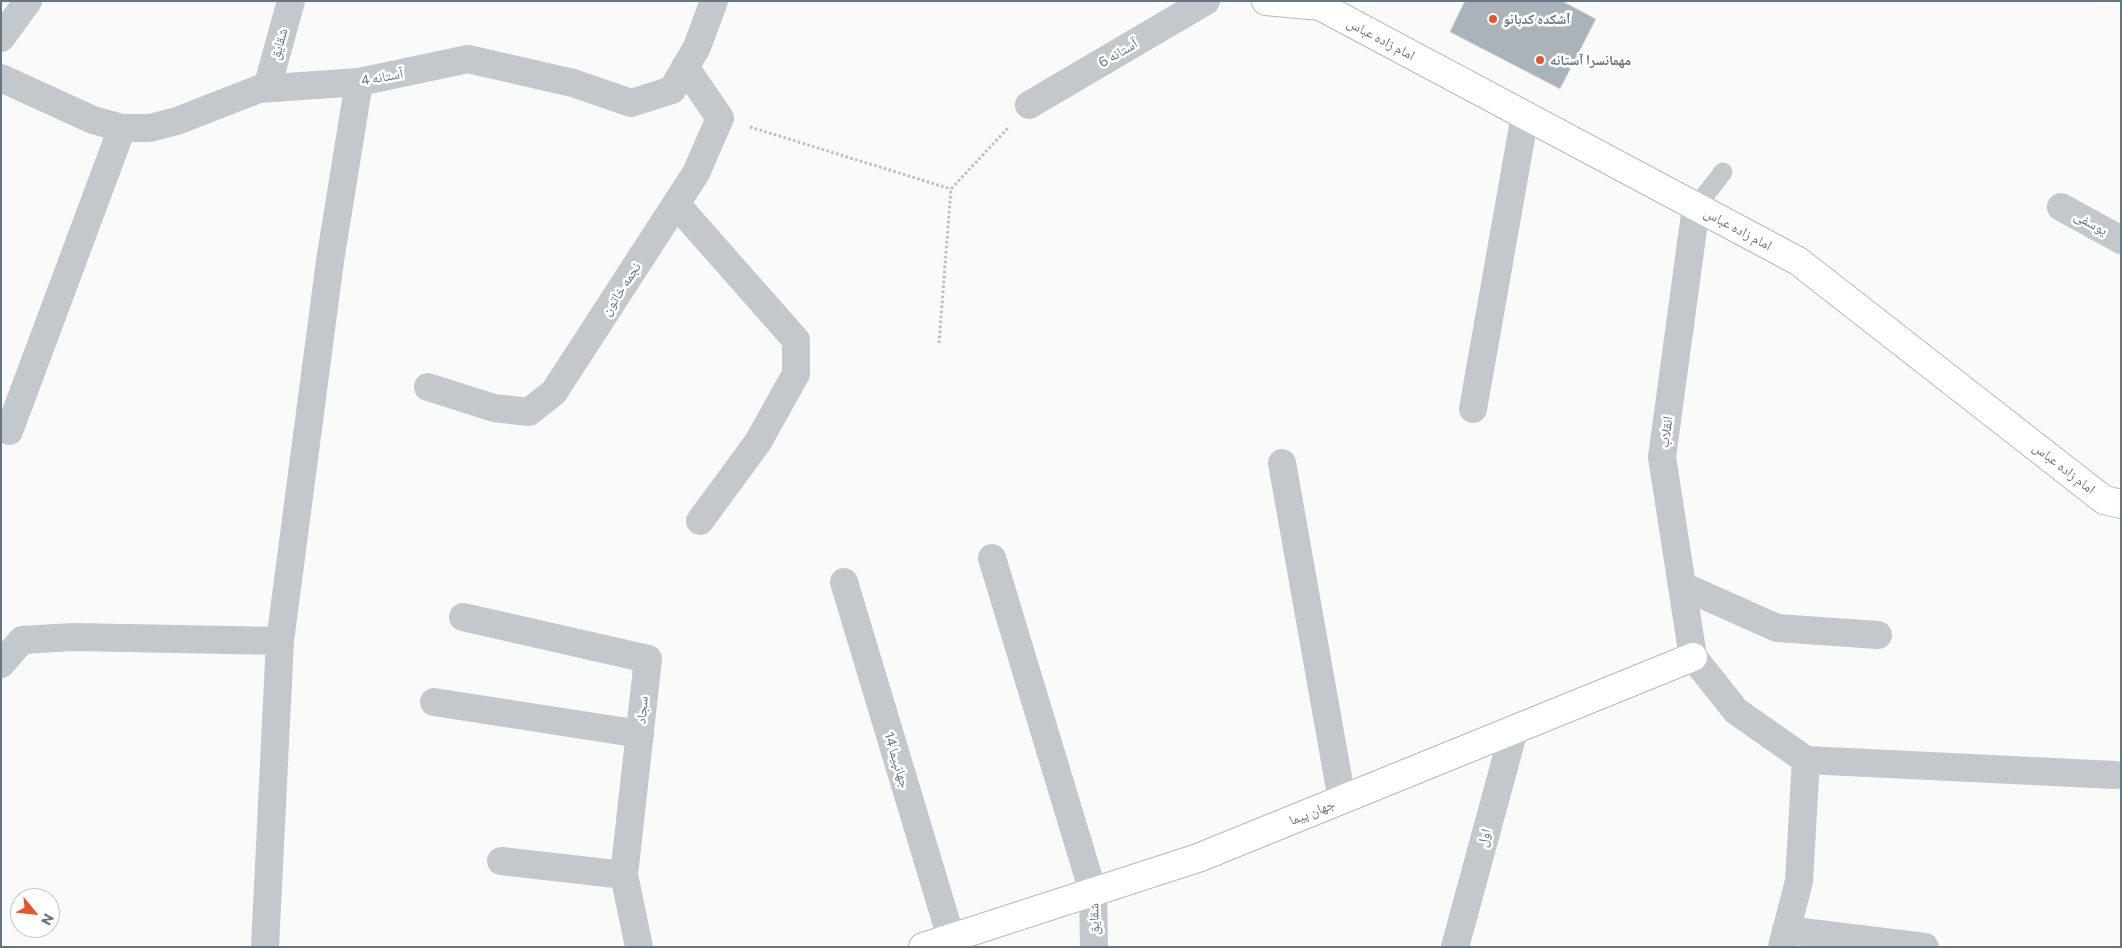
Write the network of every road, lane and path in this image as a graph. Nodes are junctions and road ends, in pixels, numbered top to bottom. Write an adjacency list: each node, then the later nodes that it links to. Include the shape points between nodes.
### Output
1 (28, 1): 7 (street)
2 (291, 1): 11 (street, شقایق)
3 (714, 1): 8 (street, آستانه 4)
4 (1206, 1): 12 (street, آستانه 6)
5 (1266, 1): 6 (street, امام زاده عباس)
6 (1316, 4): 13 (street, امام زاده عباس)
7 (1, 38)
8 (685, 67): 10 (street, آستانه 4, via 672,90 631,103 574,83 468,58); 14 (street)
9 (1, 78): 15 (street, آستانه 4, via 93,120)
10 (359, 82): 11 (street, آستانه 4); 34 (street, via 330,260)
11 (267, 88): 15 (street, آستانه 4, via 177,121 150,128)
12 (1029, 105): 17 (path)
13 (1525, 115): 19 (street, امام زاده عباس); 24 (street)
14 (720, 118): 17 (path); 18 (street, نجمه خاتون, via 696,173)
15 (122, 128): 25 (street)
16 (1723, 172): 19 (lane)
17 (951, 189): 22 (path)
18 (676, 204): 23 (street, نجمه خاتون, via 554,392 529,412 494,408); 28 (street, via 796,340 796,374 758,442)
19 (1696, 206): 27 (street, امام زاده عباس, via 1798,261 2104,500); 31 (street, انقلاب, via 1662,457)
20 (2061, 207): 21 (street, یوسفی)
21 (2121, 240)
22 (939, 343)
23 (428, 387)
24 (1472, 409)
25 (9, 431)
26 (1282, 463): 42 (street)
27 (2121, 504)
28 (700, 521)
29 (992, 558): 45 (street, شقایق)
30 (844, 582): 47 (street, جهانپیما 14)
31 (1683, 586): 33 (street, via 1777,628); 35 (street, انقلاب)
32 (464, 617): 39 (street, سجاد, via 648,659)
33 (1878, 635)
34 (280, 641): 36 (street, via 73,637 22,640); 48 (street)
35 (1693, 657): 38 (street, جهان پیما); 40 (street, via 1736,711)
36 (1, 664)
37 (434, 702): 39 (street)
38 (1514, 730): 42 (street, جهان پیما); 52 (street, اول)
39 (640, 734): 44 (street, سجاد)
40 (1806, 760): 41 (street); 46 (street, via 1800,881)
41 (2115, 775)
42 (1342, 800): 45 (street, جهان پیما, via 1198,858)
43 (501, 861): 44 (street)
44 (624, 875): 49 (street, سجاد)
45 (1093, 892): 47 (street, جهان پیما); 51 (street, شقایق)
46 (1784, 938): 53 (street)
47 (951, 942): 50 (street, جهان پیما)
48 (265, 947)
49 (639, 947)
50 (923, 947)
51 (1094, 947)
52 (1455, 947)
53 (1925, 947)

